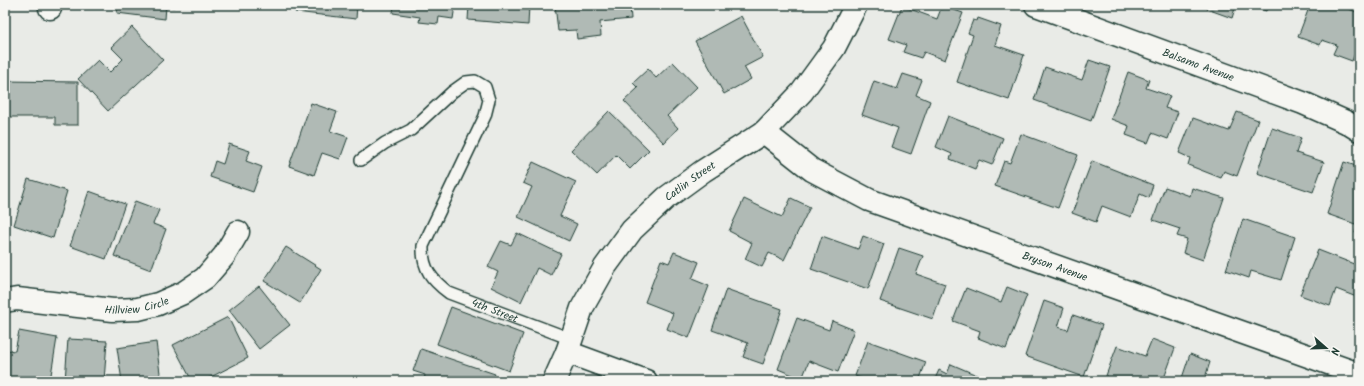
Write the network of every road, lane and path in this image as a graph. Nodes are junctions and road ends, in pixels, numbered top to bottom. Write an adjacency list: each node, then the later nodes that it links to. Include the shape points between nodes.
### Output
1 (856, 5): 4 (street, Catlin Street, via 834,48 807,86)
2 (1036, 5): 3 (street, Balsamo Avenue, via 1303,102)
3 (1359, 130)
4 (764, 132): 8 (street, Catlin Street, via 666,198 632,230 605,267 582,308); 9 (street, Bryson Avenue, via 812,170 869,200)
5 (361, 160): 8 (lane, 4th Street, via 411,130 466,82 475,81 485,87 489,100 485,116 423,246 422,256 426,270 449,293)
6 (238, 232): 7 (street, Hillview Circle, via 224,256 205,278 183,294 158,304 138,309 114,310 17,299)
7 (5, 301)
8 (569, 346): 10 (street, Catlin Street); 11 (street, 4th Street)
9 (1359, 374)
10 (554, 381)
11 (646, 381)

